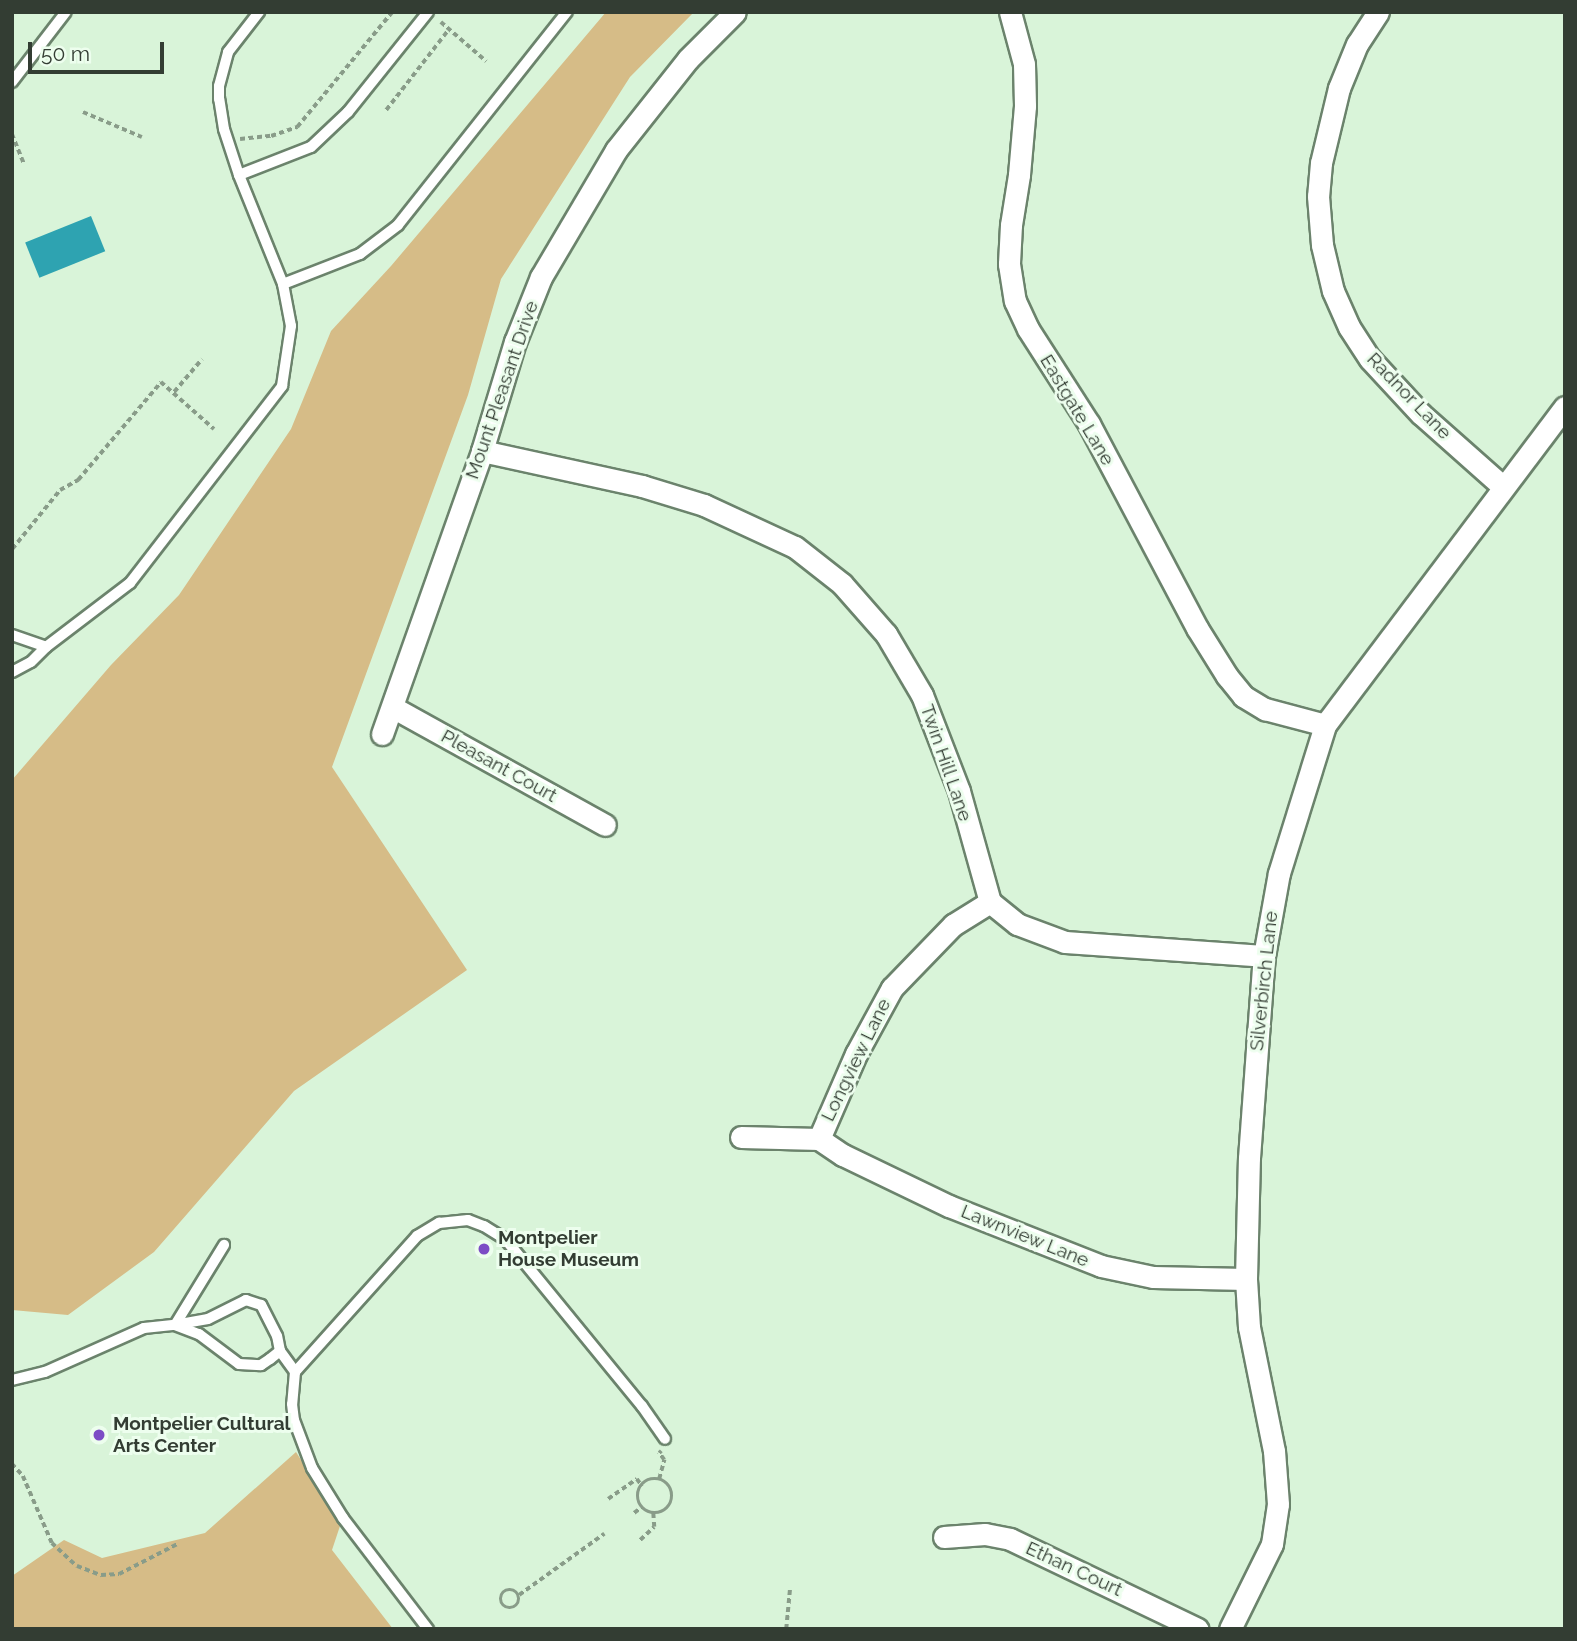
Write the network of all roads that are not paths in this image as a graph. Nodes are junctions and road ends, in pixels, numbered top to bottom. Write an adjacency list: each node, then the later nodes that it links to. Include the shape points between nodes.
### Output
1 (66, 12): 8 (lane)
2 (259, 12): 9 (lane, via 228,52 222,69 219,99)
3 (428, 12): 9 (lane, via 348,111 312,147)
4 (567, 12): 10 (lane, via 398,225 360,254)
5 (735, 12): 12 (street, Mount Pleasant Drive, via 653,102 616,150 578,212 541,277 515,342)
6 (1010, 12): 18 (street, Eastgate Lane, via 1024,64 1025,106 1011,225 1009,264 1015,301 1089,424 1227,676 1243,696 1265,709)
7 (1378, 12): 13 (street, Radnor Lane, via 1357,44 1339,88 1321,163 1322,246 1333,291 1370,359 1421,414)
8 (12, 82)
9 (239, 175): 10 (lane)
10 (283, 284): 15 (lane, via 291,326 282,386 130,583)
11 (1565, 407): 13 (street, Silverbirch Lane)
12 (482, 451): 17 (street, Mount Pleasant Drive); 21 (street, Twin Hill Lane, via 642,486 704,505 795,547 842,584 886,634 922,695 959,791)
13 (1502, 486): 18 (street, Silverbirch Lane)
14 (12, 635): 15 (lane)
15 (46, 647): 16 (lane)
16 (12, 672)
17 (394, 708): 19 (street, Mount Pleasant Drive); 20 (street, Pleasant Court)
18 (1325, 724): 22 (street, Silverbirch Lane, via 1279,873)
19 (382, 734)
20 (605, 825)
21 (990, 902): 22 (street, via 1017,924 1065,942); 24 (street, Longview Lane, via 953,925 892,988 856,1054)
22 (1264, 956): 26 (street, Silverbirch Lane, via 1249,1158)
23 (741, 1137): 24 (street)
24 (819, 1139): 26 (street, Lawnview Lane, via 949,1206 1101,1266 1153,1277)
25 (224, 1245): 27 (lane)
26 (1246, 1279): 35 (street, Silverbirch Lane, via 1249,1327 1273,1451 1278,1504 1272,1544)
27 (175, 1325): 28 (lane, via 199,1334 239,1364 261,1365); 28 (lane, via 208,1319 246,1300 261,1305 271,1318); 30 (lane, via 144,1328 45,1372)
28 (280, 1351): 29 (lane)
29 (295, 1373): 31 (lane, via 416,1236 439,1223 468,1220 506,1240); 33 (lane, via 292,1404 312,1468 343,1518)
30 (12, 1380)
31 (665, 1439)
32 (944, 1538): 34 (street, Ethan Court, via 985,1534 1010,1539)
33 (428, 1629)
34 (1198, 1629)
35 (1230, 1629)

